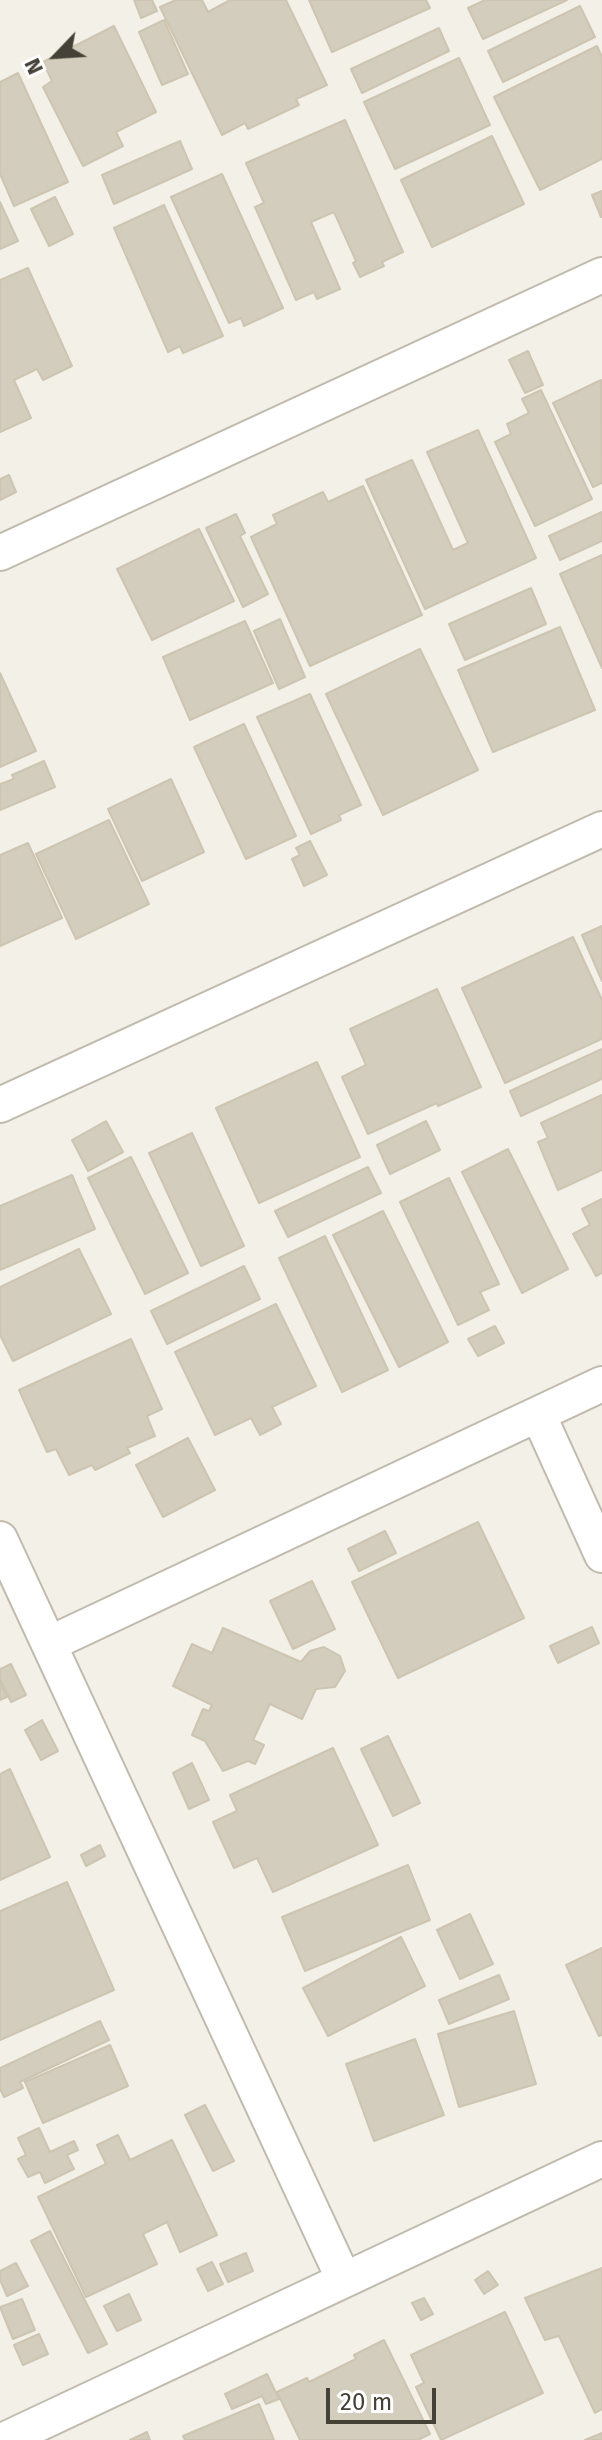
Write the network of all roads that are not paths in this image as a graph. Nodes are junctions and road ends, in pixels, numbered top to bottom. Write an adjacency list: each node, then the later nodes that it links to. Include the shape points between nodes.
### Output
1 (602, 275): 2 (street)
2 (0, 553)
3 (602, 829): 4 (street)
4 (0, 1105)
5 (602, 1384): 6 (street)
6 (538, 1414): 8 (street); 9 (street)
7 (0, 1539): 9 (street)
8 (602, 1555)
9 (49, 1644): 11 (street)
10 (602, 2159): 11 (street)
11 (344, 2280): 12 (street)
12 (4, 2440)

